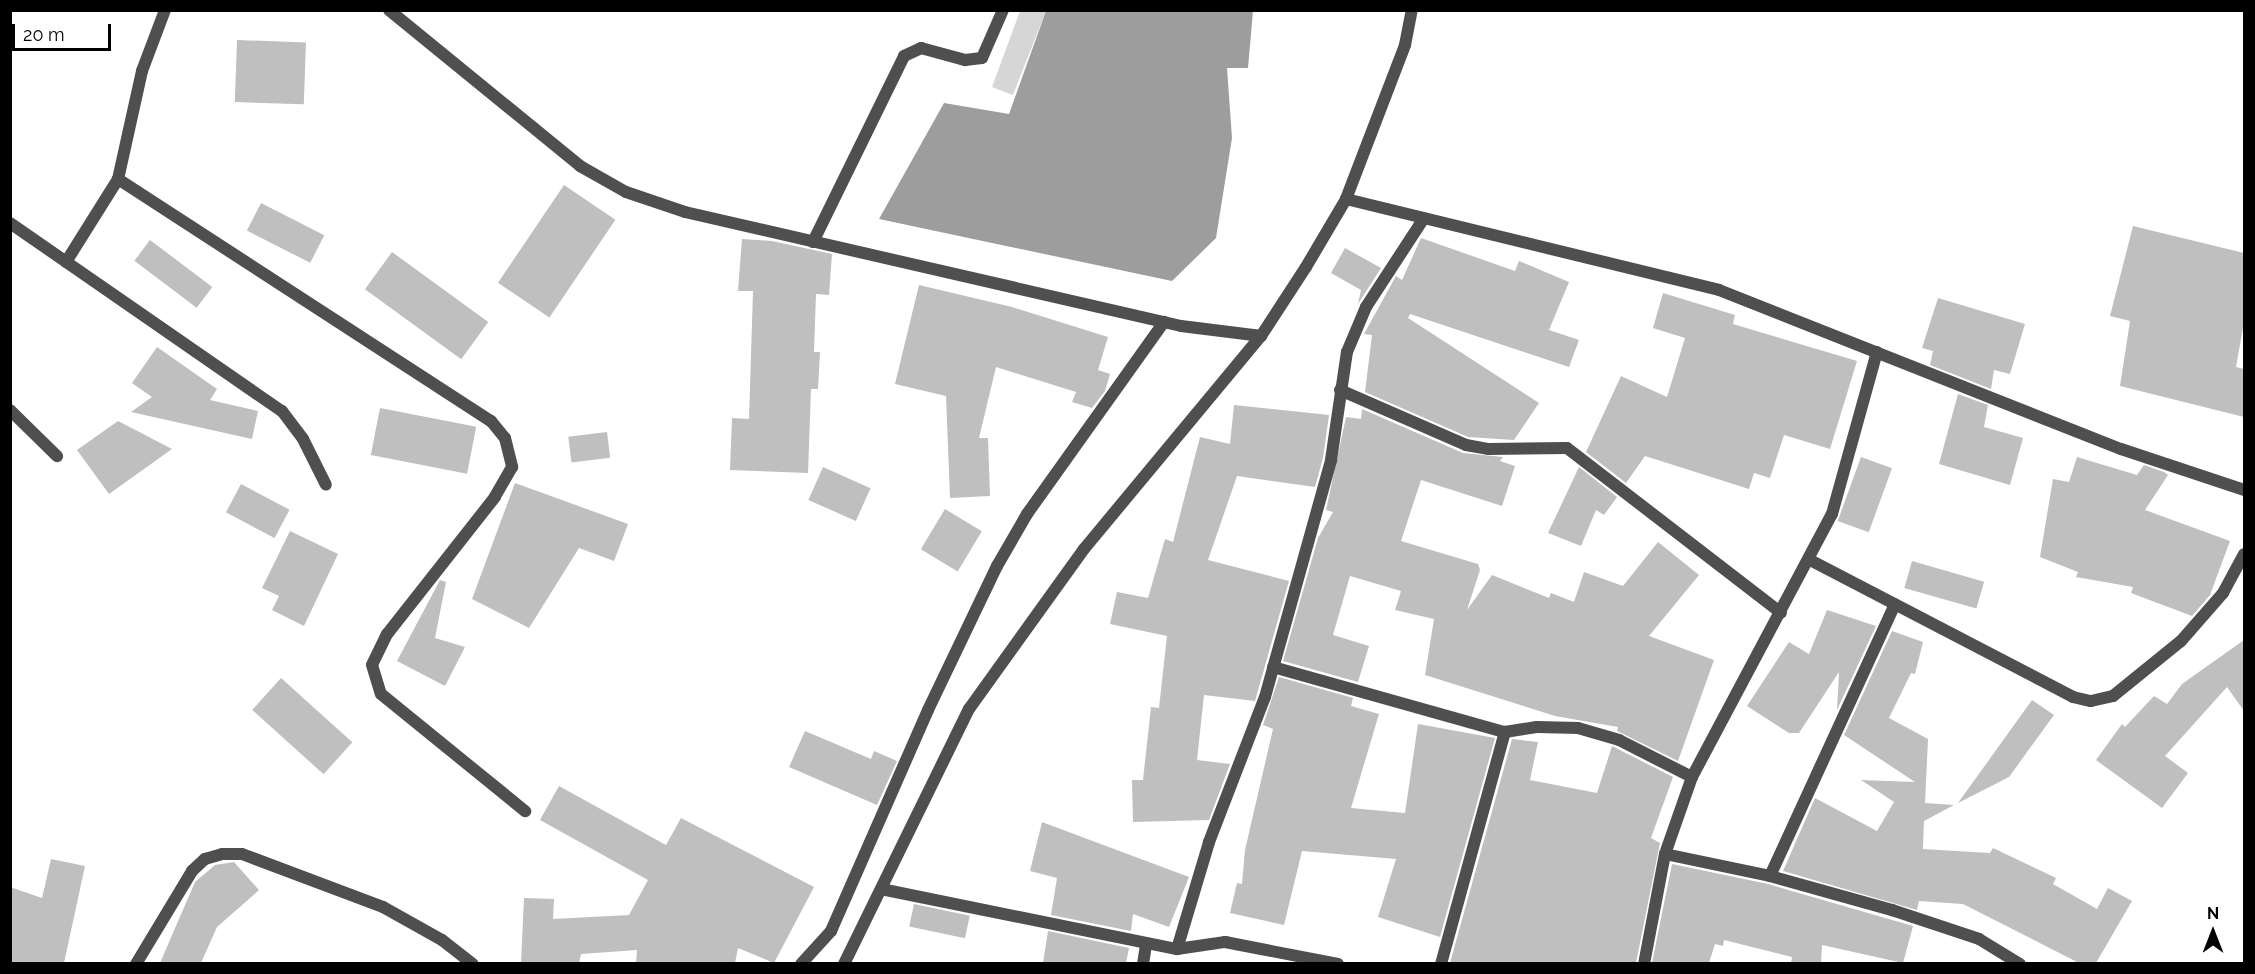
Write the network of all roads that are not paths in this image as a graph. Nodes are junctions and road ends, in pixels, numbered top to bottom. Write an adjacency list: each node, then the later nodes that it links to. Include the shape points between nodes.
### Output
1 (165, 10): 5 (street, via 142,71)
2 (388, 10): 9 (street, via 580,166 626,192 685,212)
3 (1004, 10): 9 (street, via 982,58 965,60 921,48 904,56)
4 (1412, 10): 6 (street, via 1405,45)
5 (118, 179): 10 (street); 26 (street, via 491,421 505,438 512,467 495,497 387,634 372,665 381,694)
6 (1346, 199): 7 (street); 12 (street)
7 (1424, 219): 13 (street, via 1719,290); 14 (street, via 1366,307 1347,352)
8 (10, 224): 10 (street)
9 (813, 242): 11 (street)
10 (66, 262): 17 (street, via 282,411 303,439)
11 (1164, 322): 12 (street); 35 (street, via 1027,514 997,566 928,710 831,931)
12 (1261, 336): 29 (street, via 1084,549 969,708)
13 (1877, 352): 18 (street, via 2121,449); 20 (street, via 1832,514)
14 (1340, 390): 22 (street, via 1466,445 1488,449 1568,448); 23 (street, via 1331,460)
15 (10, 410): 16 (street)
16 (57, 456)
17 (326, 485)
18 (2244, 490)
19 (2244, 554): 21 (street, via 2223,593 2181,641 2113,696 2091,701 2073,698)
20 (1809, 560): 21 (street); 22 (street)
21 (1895, 604): 28 (street)
22 (1781, 613): 25 (street)
23 (1273, 667): 24 (street); 31 (street, via 1209,842)
24 (1505, 732): 25 (street, via 1537,727 1578,728 1619,740); 39 (street)
25 (1692, 777): 27 (street)
26 (525, 811)
27 (1665, 854): 28 (street); 40 (street)
28 (1770, 876): 41 (street, via 1979,939)
29 (881, 889): 30 (street); 36 (street)
30 (1146, 944): 31 (street); 37 (street)
31 (1176, 949): 32 (street, via 1225,942)
32 (1323, 962): 38 (street)
33 (136, 963): 34 (street, via 192,872 205,859 242,854 383,907 433,934)
34 (473, 963)
35 (801, 963)
36 (844, 963)
37 (1143, 963)
38 (1338, 963)
39 (1442, 963)
40 (1644, 963)
41 (2020, 963)

